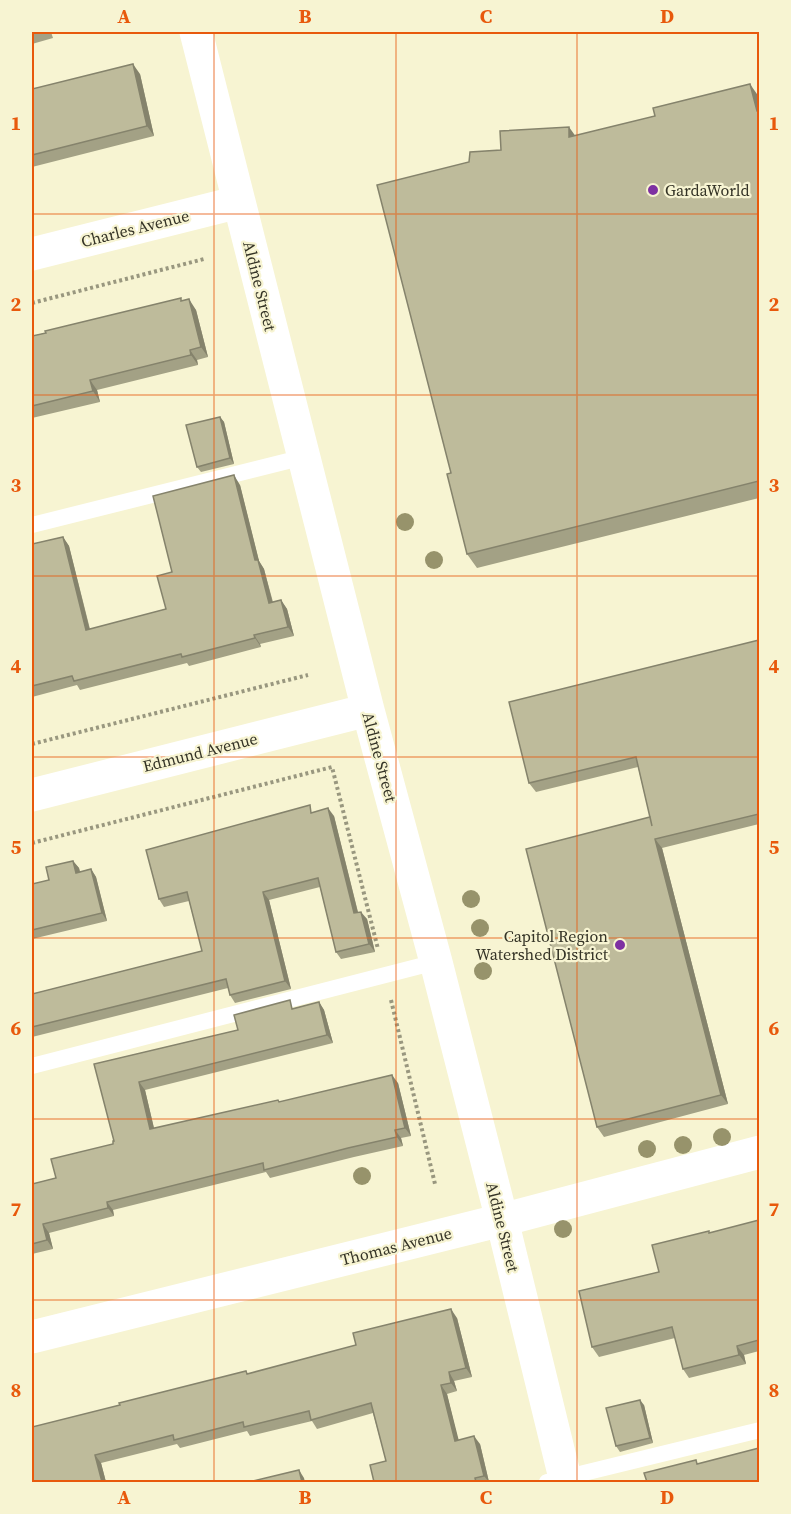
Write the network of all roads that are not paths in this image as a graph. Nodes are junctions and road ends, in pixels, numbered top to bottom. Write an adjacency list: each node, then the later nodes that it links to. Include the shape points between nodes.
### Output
1 (196, 32): 2 (street, Aldine Street)
2 (239, 202): 3 (street, Charles Avenue); 4 (street, Aldine Street)
3 (32, 254)
4 (304, 457): 5 (lane); 6 (street, Aldine Street)
5 (32, 525)
6 (368, 710): 7 (street, Edmund Avenue); 8 (street, Aldine Street)
7 (32, 795)
8 (436, 962): 9 (lane); 11 (street, Aldine Street)
9 (32, 1065)
10 (759, 1152): 11 (street, Thomas Avenue)
11 (502, 1220): 12 (street, Thomas Avenue); 14 (street, Aldine Street)
12 (32, 1337)
13 (759, 1430): 14 (lane)
14 (560, 1481)

